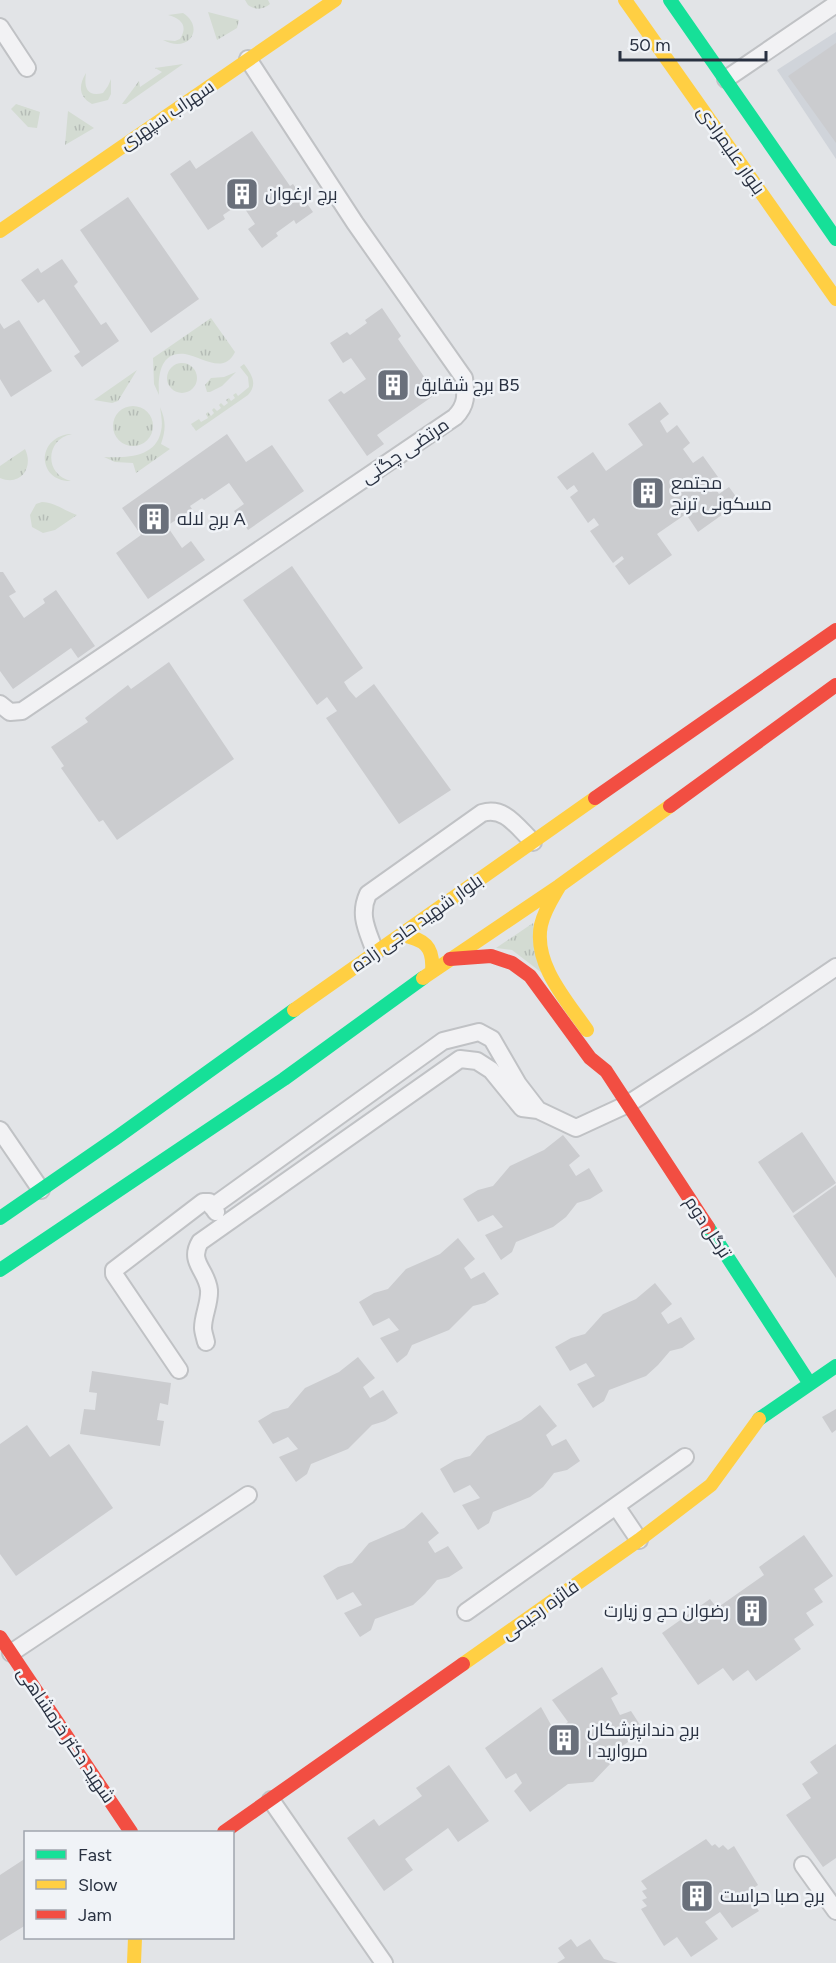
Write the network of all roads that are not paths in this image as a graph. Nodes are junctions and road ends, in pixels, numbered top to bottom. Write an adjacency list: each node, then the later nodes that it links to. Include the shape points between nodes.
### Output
1 (335, 0): 6 (main road, سهراب سپهری)
2 (625, 0): 11 (main road, بلوار علیمرادی)
3 (670, 0): 8 (main road, بلوار علیمرادی)
4 (836, 4): 8 (street)
5 (0, 27): 7 (street)
6 (248, 59): 9 (main road, سهراب سپهری); 14 (street, مرتضی چگنی, via 355,223 464,378 467,398 455,417 22,711 10,712)
7 (27, 68)
8 (726, 79): 10 (main road, بلوار علیمرادی)
9 (0, 231)
10 (836, 239)
11 (836, 299)
12 (836, 630): 15 (main road, بلوار شهید حاجی زاده)
13 (836, 685): 16 (main road)
14 (0, 704)
15 (533, 842): 17 (main road, بلوار شهید حاجی زاده); 18 (street, via 503,813 482,813 368,894 362,914)
16 (559, 886): 19 (main road); 22 (main road, ترگل دوم, via 542,922 540,940 544,957 555,981 598,1046)
17 (401, 935): 18 (main road, بلوار شهید حاجی زاده); 21 (main road, via 428,947 434,958)
18 (375, 952): 26 (main road, بلوار شهید حاجی زاده)
19 (448, 959): 21 (main road); 22 (main road, ترگل دوم, via 490,956 512,963 530,976 590,1058)
20 (836, 967): 23 (street)
21 (432, 971): 30 (main road, via 284,1079)
22 (606, 1071): 23 (main road, ترگل دوم)
23 (628, 1104): 24 (street, via 576,1128); 34 (main road, ترگل دوم)
24 (538, 1110): 27 (street, via 492,1040 479,1032 453,1037); 29 (street, via 522,1108 491,1070 477,1061 460,1059)
25 (0, 1130): 26 (street)
26 (41, 1190): 28 (main road, بلوار شهید حاجی زاده)
27 (212, 1207): 29 (street); 33 (street, via 203,1202 114,1270)
28 (0, 1218)
29 (225, 1225): 31 (street, via 195,1250 209,1291 203,1327)
30 (0, 1270)
31 (206, 1342)
32 (836, 1366): 34 (main road, فائزه رحیمی)
33 (179, 1370)
34 (810, 1384): 38 (main road, فائزه رحیمی, via 759,1419 711,1485)
35 (686, 1457): 37 (street)
36 (248, 1495): 41 (street)
37 (616, 1506): 38 (street); 39 (street)
38 (639, 1540): 42 (main road, فائزه رحیمی)
39 (466, 1612)
40 (0, 1637): 41 (main road, شهید دکتر خرمشاهی)
41 (11, 1653): 43 (main road, شهید دکتر خرمشاهی)
42 (271, 1800): 44 (main road, فائزه رحیمی); 49 (street)
43 (130, 1831)
44 (227, 1831)
45 (803, 1865): 46 (street)
46 (836, 1911)
47 (135, 1939): 48 (main road)
48 (134, 1963)
49 (384, 1963)

